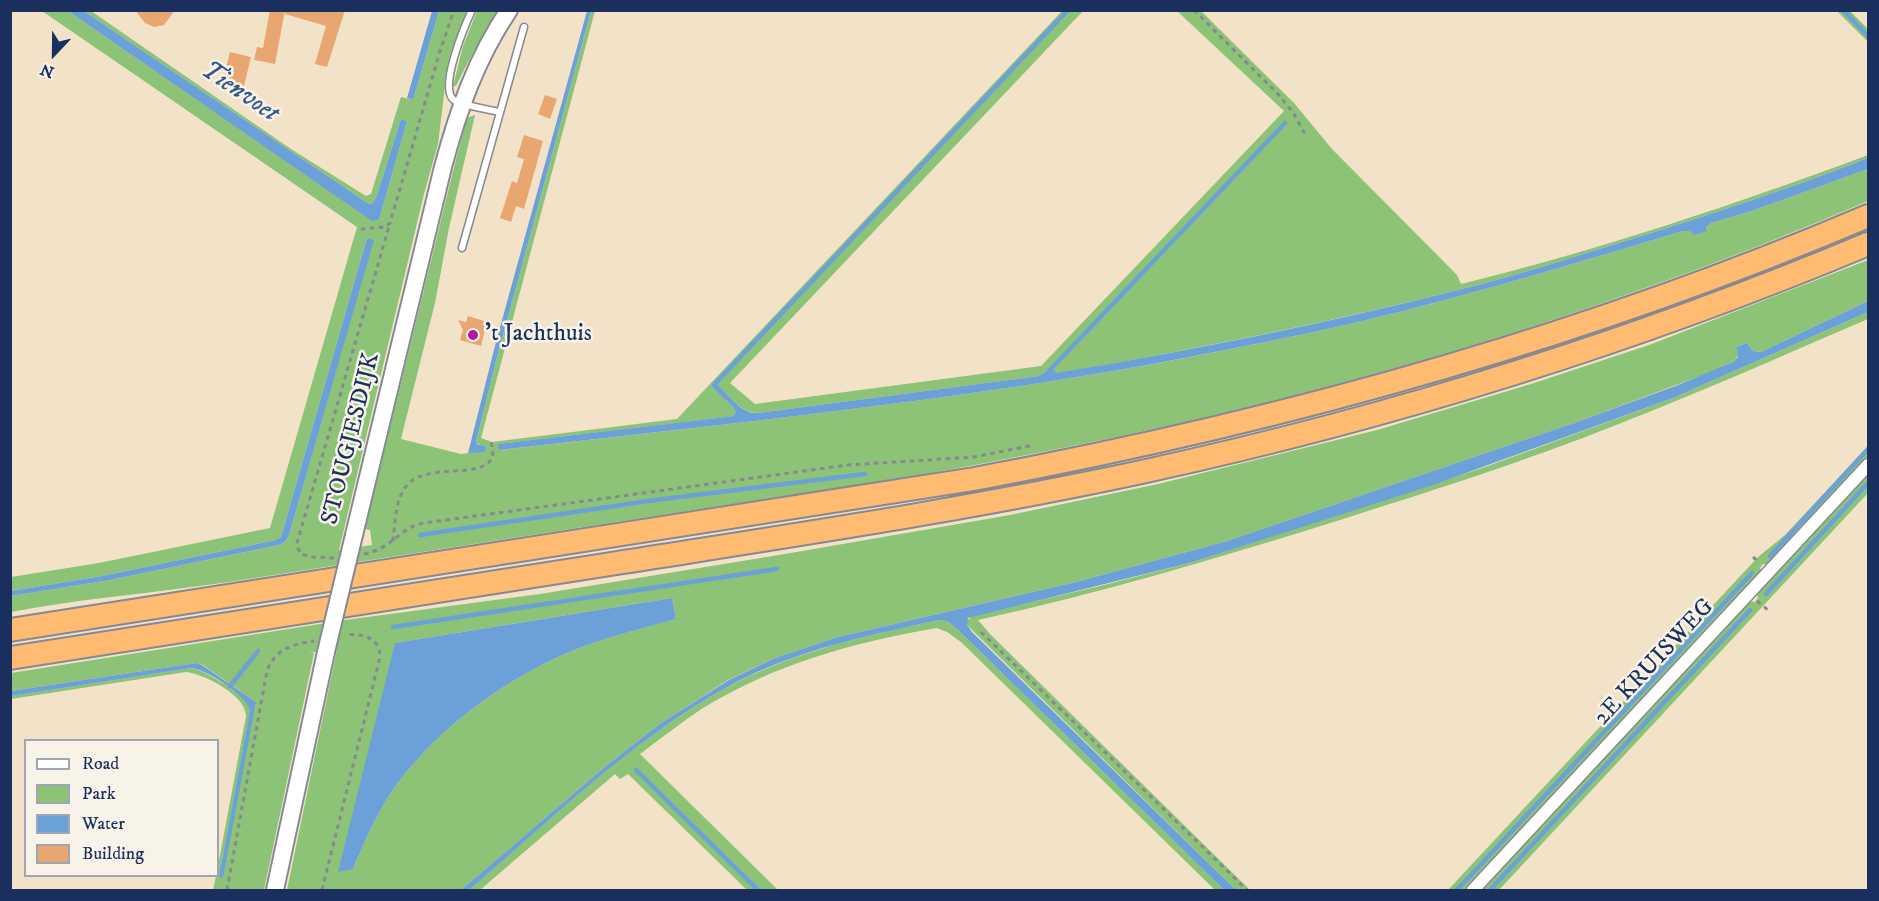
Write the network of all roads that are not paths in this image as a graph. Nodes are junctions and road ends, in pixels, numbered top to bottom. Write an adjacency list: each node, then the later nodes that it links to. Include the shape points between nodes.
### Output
1 (472, 10): 4 (lane, via 448,86 452,98)
2 (509, 10): 4 (street, STOUGJESDIJK, via 480,59)
3 (524, 27): 5 (lane)
4 (462, 103): 5 (lane); 12 (street, STOUGJESDIJK, bridge, via 443,167 326,652)
5 (499, 112): 8 (lane)
6 (1869, 216): 10 (highway, via 1725,274 1488,354 1335,398 1132,448 974,479)
7 (1869, 244): 11 (highway, via 1712,305 1513,373 1320,428 1145,471 947,510)
8 (462, 248)
9 (1869, 465): 13 (street, 2E KRUISWEG)
10 (10, 630)
11 (10, 658)
12 (275, 891)
13 (1473, 891)

